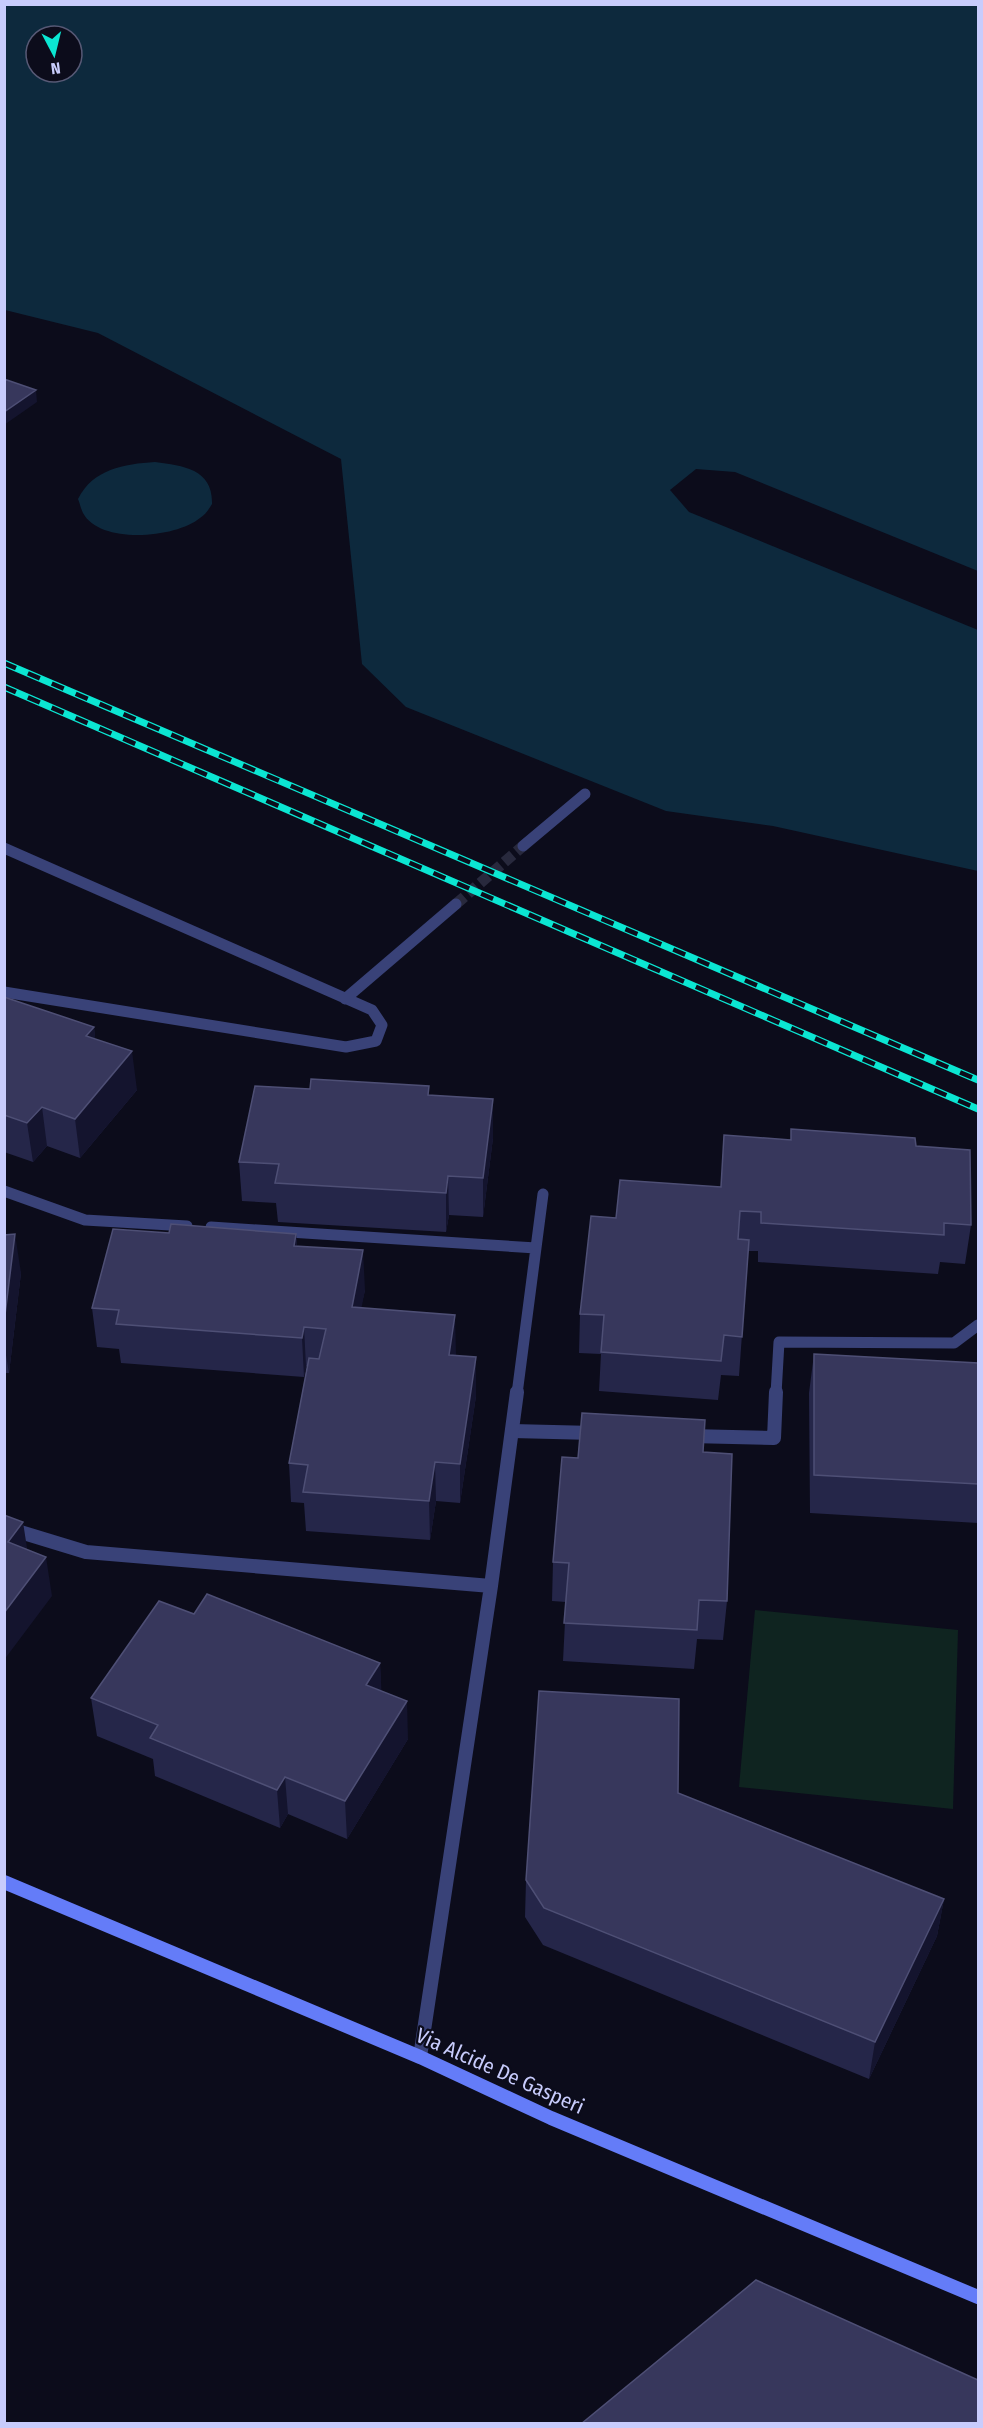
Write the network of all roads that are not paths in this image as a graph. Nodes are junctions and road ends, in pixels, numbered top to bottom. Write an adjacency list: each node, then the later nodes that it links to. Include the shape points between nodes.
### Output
1 (585, 794): 2 (street)
2 (523, 846)
3 (4, 848): 6 (street)
4 (456, 904): 6 (street)
5 (4, 992): 6 (street, via 346,1047 376,1041 382,1025 372,1010)
6 (345, 999)
7 (4, 1191): 9 (street, via 86,1220)
8 (543, 1194): 9 (street)
9 (536, 1248): 11 (street)
10 (978, 1325): 13 (street, via 954,1343 779,1342 774,1438)
11 (512, 1431): 12 (street); 15 (street)
12 (607, 1434)
13 (679, 1436)
14 (4, 1527): 15 (street, via 86,1552)
15 (491, 1586): 17 (street)
16 (4, 1882): 17 (street, Via Alcide De Gasperi)
17 (420, 2057): 18 (street, Via Alcide De Gasperi, via 551,2118)
18 (978, 2297)

